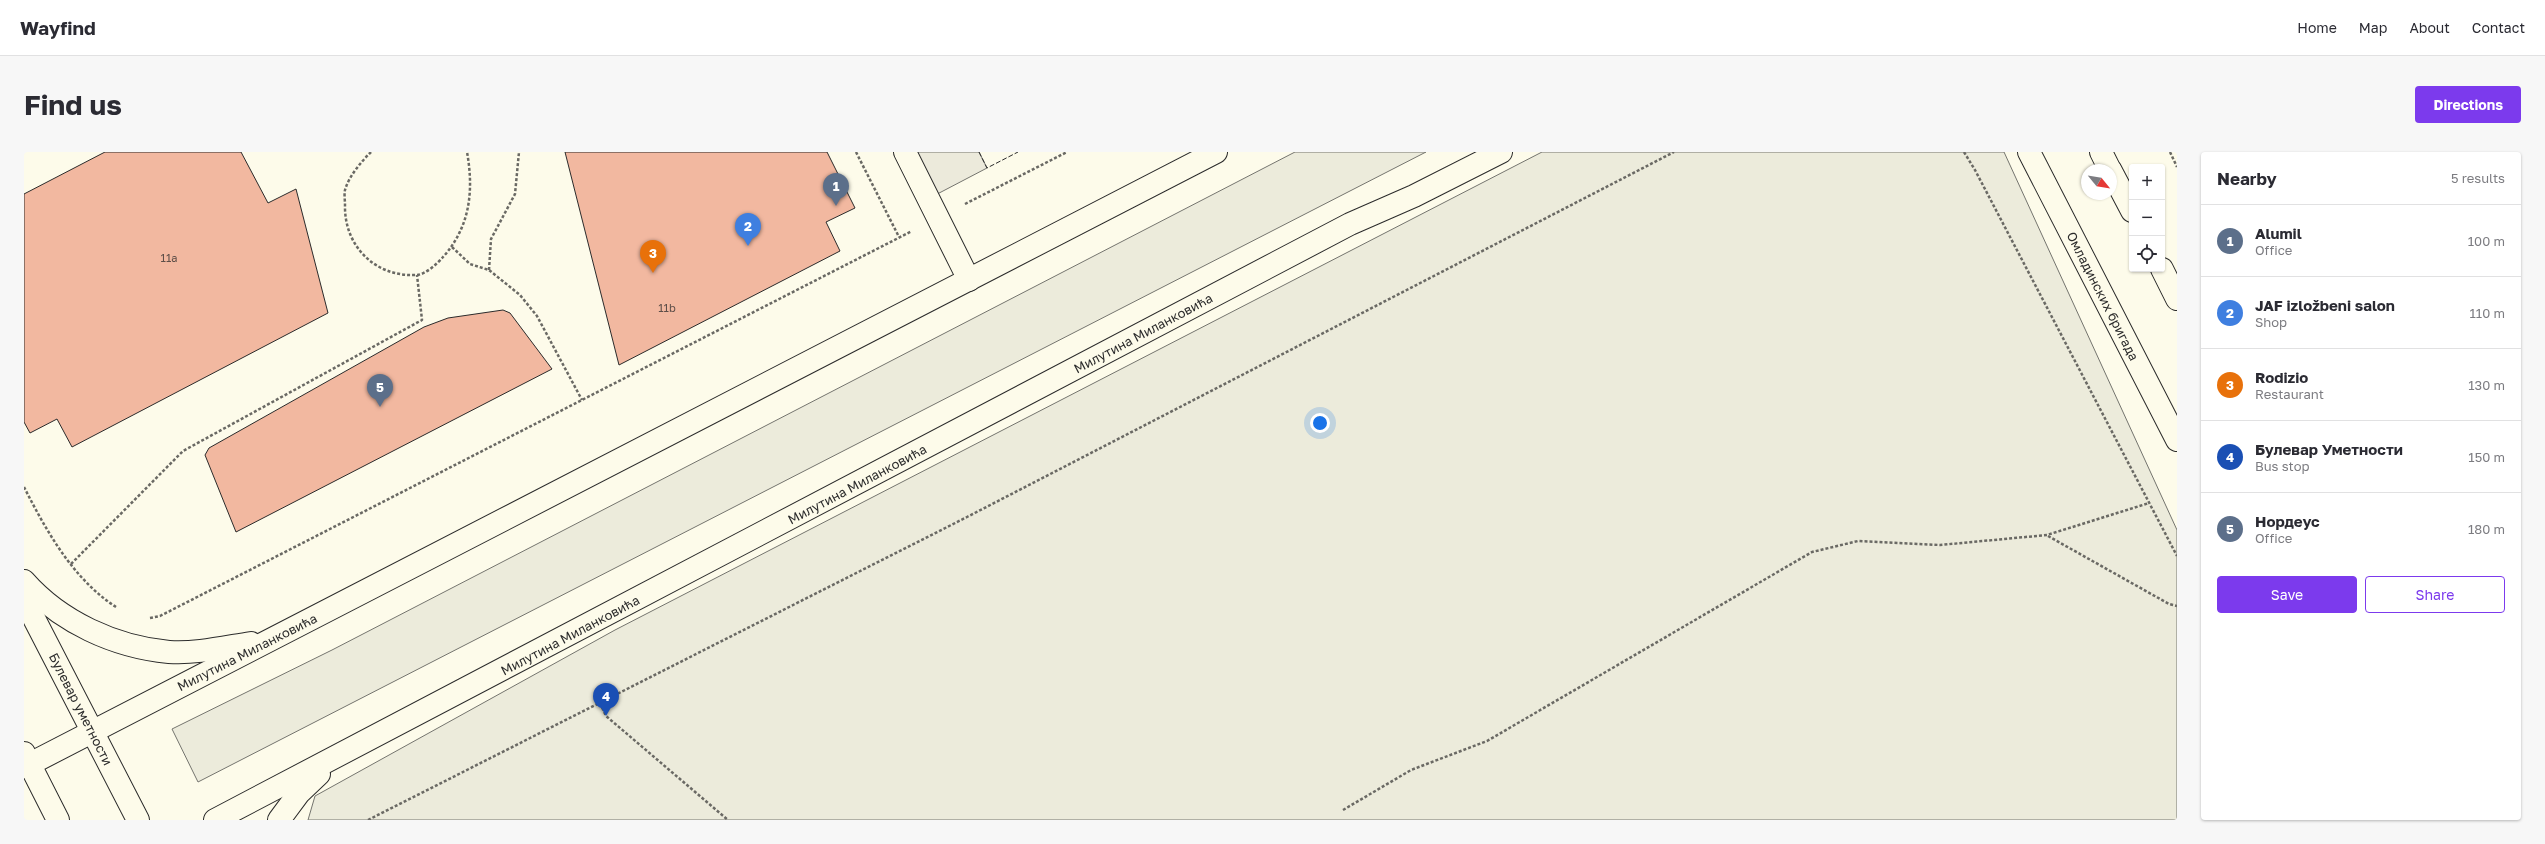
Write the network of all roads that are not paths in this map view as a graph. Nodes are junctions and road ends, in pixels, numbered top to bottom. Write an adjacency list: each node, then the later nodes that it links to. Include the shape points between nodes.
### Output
1 (904, 152): 10 (street)
2 (1216, 152): 10 (street, Милутина Миланковића)
3 (1501, 152): 17 (street, Милутина Миланковића, via 1414,196 1350,224)
4 (2029, 152): 12 (street, Омладинских бригада)
5 (2101, 152): 6 (street)
6 (2107, 164)
7 (2117, 182): 8 (street)
8 (2129, 205)
9 (2164, 272): 11 (street)
10 (969, 280): 15 (street, Милутина Миланковића)
11 (2177, 299)
12 (2177, 440)
13 (24, 581): 15 (street, via 59,612 96,634 130,646 170,652)
14 (24, 599): 16 (street, Булевар уметности)
15 (268, 641): 16 (street, Милутина Миланковића)
16 (93, 732): 18 (street, Милутина Миланковића); 20 (street, Булевар уметности)
17 (333, 759): 21 (street, Милутина Миланковића); 22 (street, via 299,794)
18 (26, 761): 19 (street)
19 (58, 820)
20 (138, 820)
21 (215, 820)
22 (279, 820)

